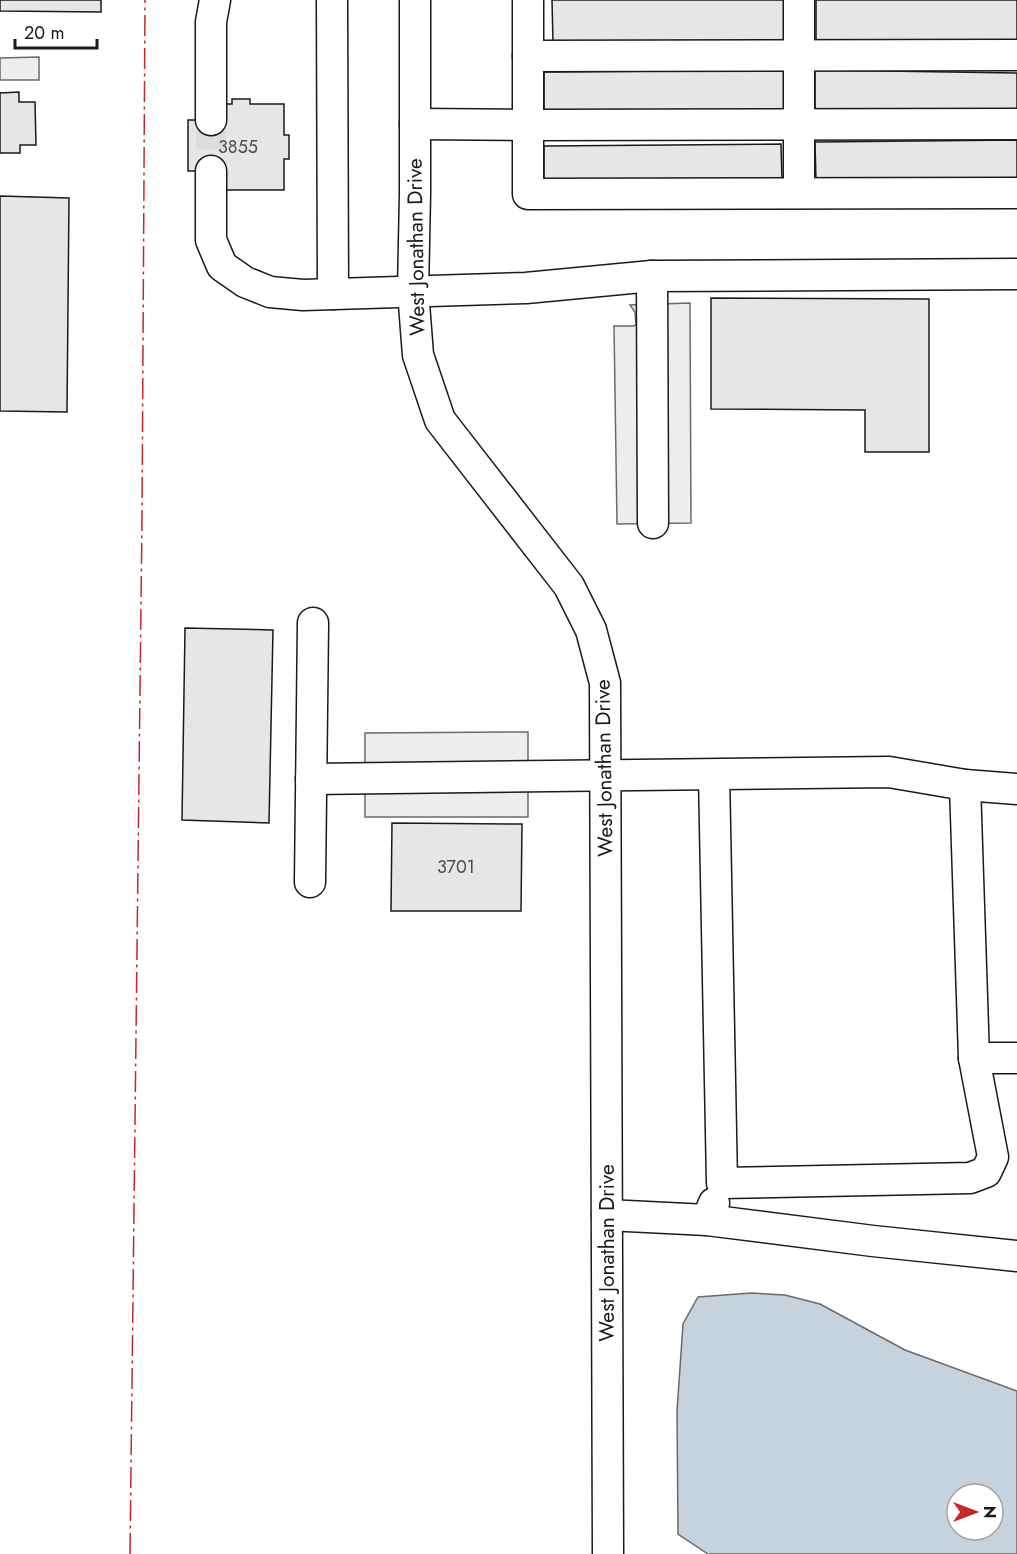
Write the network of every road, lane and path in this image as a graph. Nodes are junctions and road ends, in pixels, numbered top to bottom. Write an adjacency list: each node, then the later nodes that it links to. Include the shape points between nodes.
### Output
1 (215, 0): 9 (street, via 211,22)
2 (332, 0): 20 (street)
3 (415, 0): 10 (street, West Jonathan Drive)
4 (528, 0): 7 (street)
5 (799, 0): 8 (street)
6 (1017, 55): 8 (street)
7 (528, 56): 8 (street); 12 (street)
8 (799, 56): 13 (street)
9 (211, 120)
10 (415, 124): 12 (street); 19 (street, West Jonathan Drive)
11 (1017, 124): 13 (street)
12 (528, 125): 13 (street); 15 (street, via 528,194)
13 (799, 125): 15 (street)
14 (211, 171): 20 (street, via 211,240 222,266 245,282 270,292)
15 (799, 193): 16 (street)
16 (1017, 193)
17 (1017, 274): 18 (street)
18 (652, 276): 19 (street, via 526,288); 21 (street)
19 (413, 291): 20 (street); 24 (street, West Jonathan Drive, via 418,355 440,420 569,586 591,630 605,683)
20 (333, 294)
21 (653, 524)
22 (314, 623): 25 (street)
23 (714, 775): 24 (street); 26 (street, via 889,772); 31 (street)
24 (606, 777): 25 (street); 32 (street, West Jonathan Drive)
25 (311, 779): 28 (street)
26 (965, 785): 27 (street); 29 (street)
27 (1017, 789)
28 (310, 882)
29 (974, 1058): 30 (street); 31 (street, via 993,1157 986,1172 970,1178)
30 (1017, 1058)
31 (722, 1183): 33 (street)
32 (607, 1215): 33 (street); 35 (street, West Jonathan Drive)
33 (707, 1220): 34 (street)
34 (1017, 1256)
35 (608, 1554)

